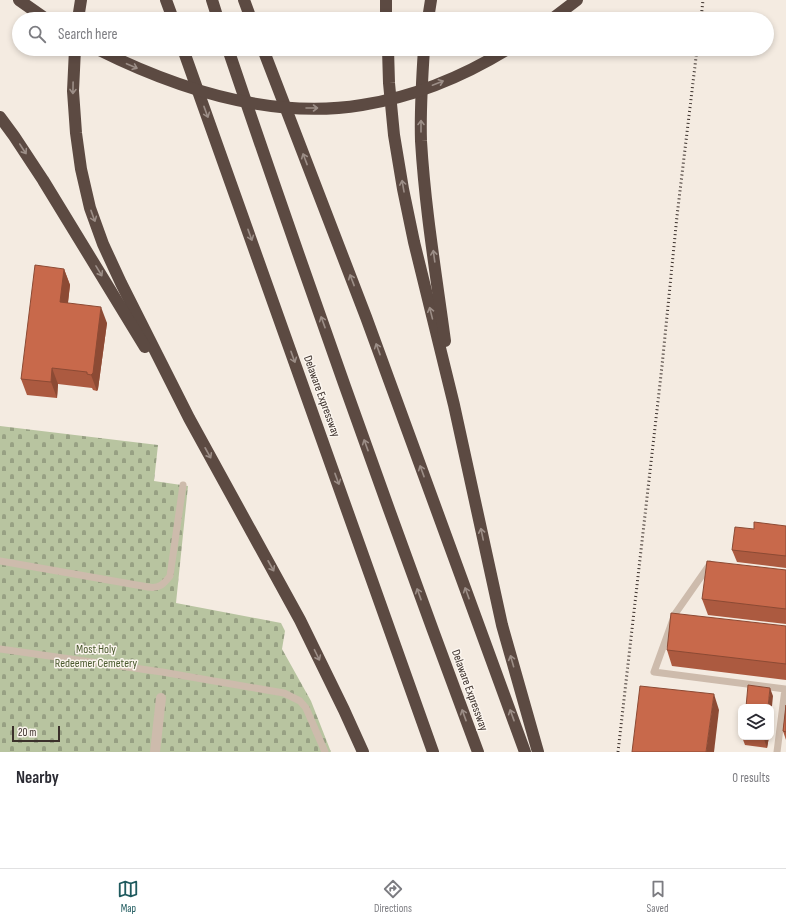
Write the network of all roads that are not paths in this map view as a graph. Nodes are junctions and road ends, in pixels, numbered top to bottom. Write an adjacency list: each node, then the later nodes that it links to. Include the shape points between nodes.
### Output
1 (19, 0): 9 (highway)
2 (81, 0): 10 (highway)
3 (166, 0): 11 (highway)
4 (212, 0): 12 (highway)
5 (244, 0): 13 (highway)
6 (386, 0): 14 (highway)
7 (431, 0): 15 (highway)
8 (577, 0): 16 (highway)
9 (36, 12)
10 (79, 12)
11 (170, 12)
12 (216, 12)
13 (248, 12)
14 (386, 12)
15 (429, 12)
16 (561, 12)
17 (74, 56): 27 (highway, one-way to 27, via 72,91 76,132 90,208 121,283)
18 (110, 56): 24 (highway, one-way to 24, bridge, via 155,76 231,99 267,106 318,108 362,105 396,98 461,74)
19 (186, 56): 36 (highway, Delaware Expressway, one-way to 36)
20 (230, 56): 37 (highway, Delaware Expressway, one-way to 20, via 423,604)
21 (266, 56): 38 (highway, one-way to 21, via 369,324)
22 (388, 56): 26 (highway, one-way to 22, via 403,189 394,135)
23 (424, 56): 26 (highway, one-way to 23, via 424,182 421,139)
24 (497, 56)
25 (0, 117): 27 (highway, one-way to 27, via 43,180)
26 (454, 405): 39 (highway, one-way to 26, via 502,625)
27 (189, 418): 35 (highway, one-way to 35, via 300,620)
28 (183, 486): 29 (lane, via 170,576 159,587)
29 (0, 561)
30 (719, 563): 40 (lane, via 712,562 679,615 654,672 785,689)
31 (0, 649): 34 (lane, via 162,672 284,693 300,701 306,708)
32 (161, 698): 33 (street)
33 (155, 752)
34 (325, 752)
35 (363, 752)
36 (433, 752)
37 (478, 752)
38 (525, 752)
39 (538, 752)
40 (777, 752)

